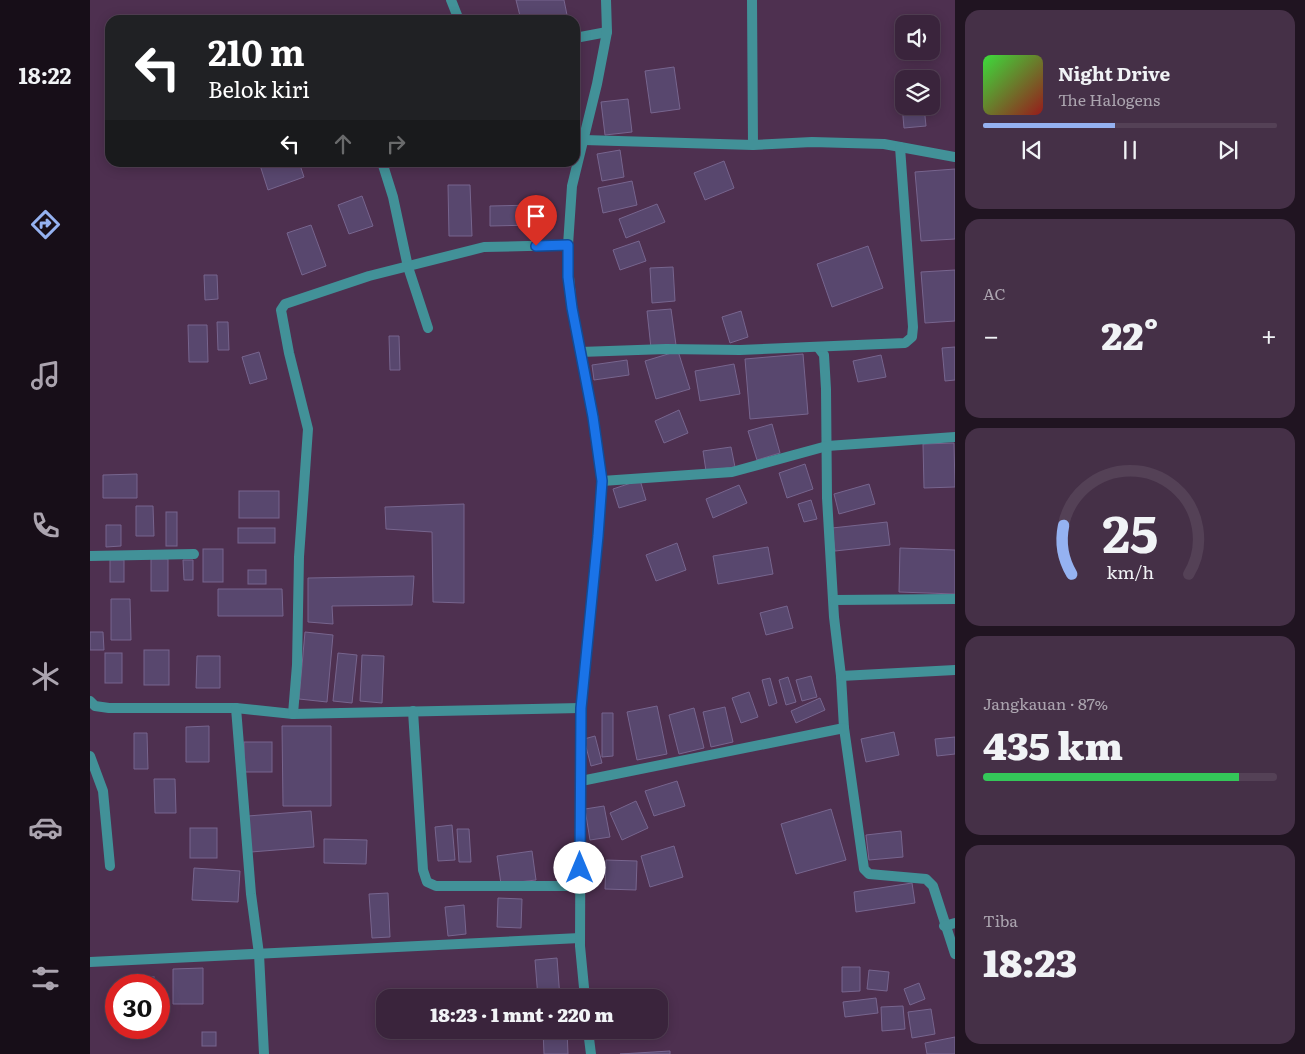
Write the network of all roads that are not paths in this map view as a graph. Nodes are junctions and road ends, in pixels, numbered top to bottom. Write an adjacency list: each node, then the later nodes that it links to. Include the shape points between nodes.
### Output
1 (451, 0): 4 (street)
2 (606, 0): 5 (street)
3 (752, 0): 8 (street)
4 (457, 15)
5 (607, 32): 6 (street); 7 (street)
6 (580, 37)
7 (584, 140): 8 (street); 10 (street)
8 (753, 145): 9 (street, via 848,142)
9 (900, 147): 11 (street); 17 (street, via 912,337 905,343)
10 (580, 155)
11 (955, 157)
12 (384, 167): 15 (street)
13 (577, 167): 14 (street, via 572,186)
14 (568, 245): 15 (street, via 484,247); 18 (street, via 568,277)
15 (408, 267): 16 (street); 32 (street, via 369,276 285,304 281,310 308,430)
16 (428, 328)
17 (818, 347): 18 (street); 20 (street, via 824,355)
18 (580, 352): 21 (street)
19 (955, 437): 20 (street)
20 (827, 446): 21 (street, via 732,472); 25 (street)
21 (602, 481): 30 (street)
22 (194, 554): 23 (street)
23 (90, 556)
24 (955, 599): 25 (street)
25 (834, 600): 27 (street)
26 (955, 670): 27 (street)
27 (841, 676): 33 (street)
28 (92, 705): 29 (street, via 109,708)
29 (236, 708): 32 (street); 41 (street)
30 (581, 708): 31 (street); 35 (street)
31 (413, 711): 32 (street); 37 (street, via 422,870 427,882 436,886)
32 (293, 714)
33 (844, 728): 35 (street); 39 (street, via 864,869 869,874 926,878 933,886)
34 (90, 756): 36 (street, via 103,791)
35 (581, 781): 37 (street)
36 (110, 866)
37 (580, 886): 40 (street)
38 (955, 922): 39 (street)
39 (944, 926): 42 (street)
40 (580, 938): 41 (street); 44 (street)
41 (259, 954): 43 (street); 46 (street)
42 (955, 954)
43 (90, 962)
44 (584, 989)
45 (589, 1039): 47 (street)
46 (264, 1054)
47 (591, 1054)

